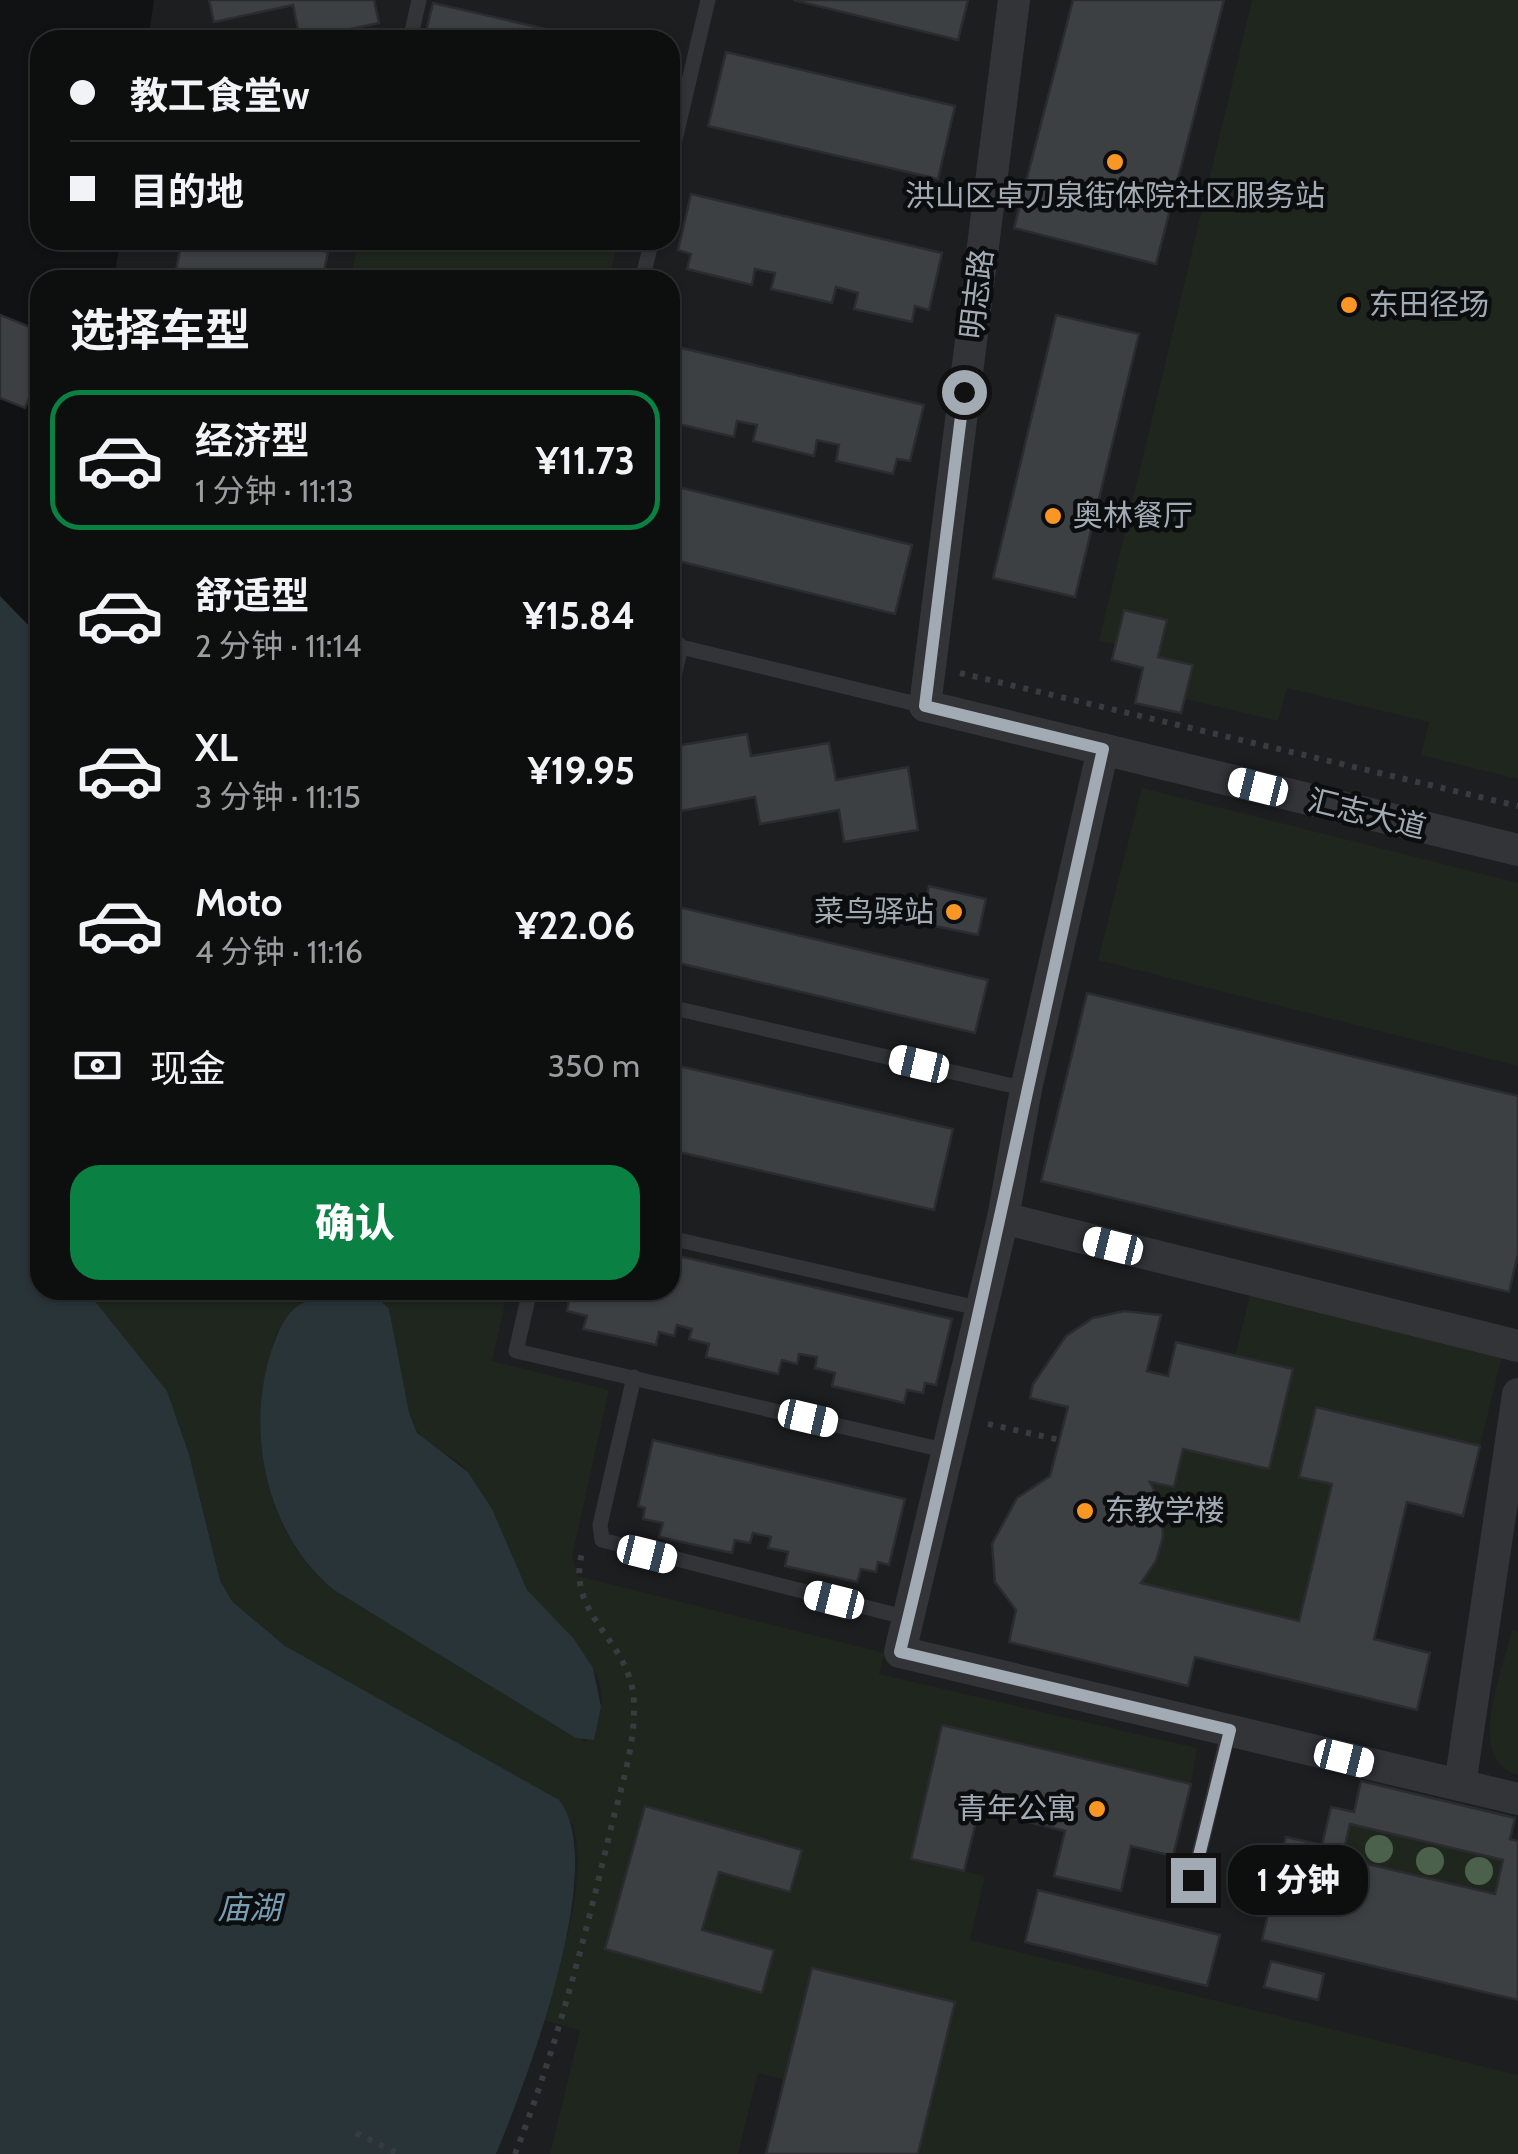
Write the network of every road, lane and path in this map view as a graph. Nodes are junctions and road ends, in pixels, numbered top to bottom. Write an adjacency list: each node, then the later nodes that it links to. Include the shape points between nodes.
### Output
1 (420, 0): 4 (lane)
2 (708, 0): 5 (lane)
3 (1014, 0): 7 (street, 明志路)
4 (412, 30)
5 (680, 118)
6 (680, 641): 8 (lane)
7 (930, 666): 8 (street, 明志路); 10 (path)
8 (925, 706): 9 (street, 汇志大道)
9 (1103, 749): 11 (street, 汇志大道); 13 (street)
10 (1518, 806)
11 (1518, 850)
12 (680, 1009): 13 (lane)
13 (1026, 1089): 14 (street)
14 (1003, 1218): 17 (street); 18 (street)
15 (680, 1240): 17 (lane)
16 (528, 1300): 19 (lane, via 516,1352)
17 (982, 1309): 21 (street)
18 (1518, 1346)
19 (634, 1377): 23 (lane); 24 (lane)
20 (1518, 1394): 27 (street)
21 (956, 1417): 22 (path); 23 (street)
22 (1060, 1440)
23 (948, 1451): 25 (street)
24 (599, 1532): 25 (lane, via 610,1545); 32 (path, via 582,1552 581,1592 625,1660 634,1722 575,1978)
25 (908, 1618): 26 (street, via 900,1652)
26 (1230, 1730): 27 (street); 29 (lane)
27 (1460, 1785): 28 (street)
28 (1518, 1799)
29 (1193, 1880)
30 (356, 2133): 31 (path)
31 (399, 2154)
32 (514, 2154)

